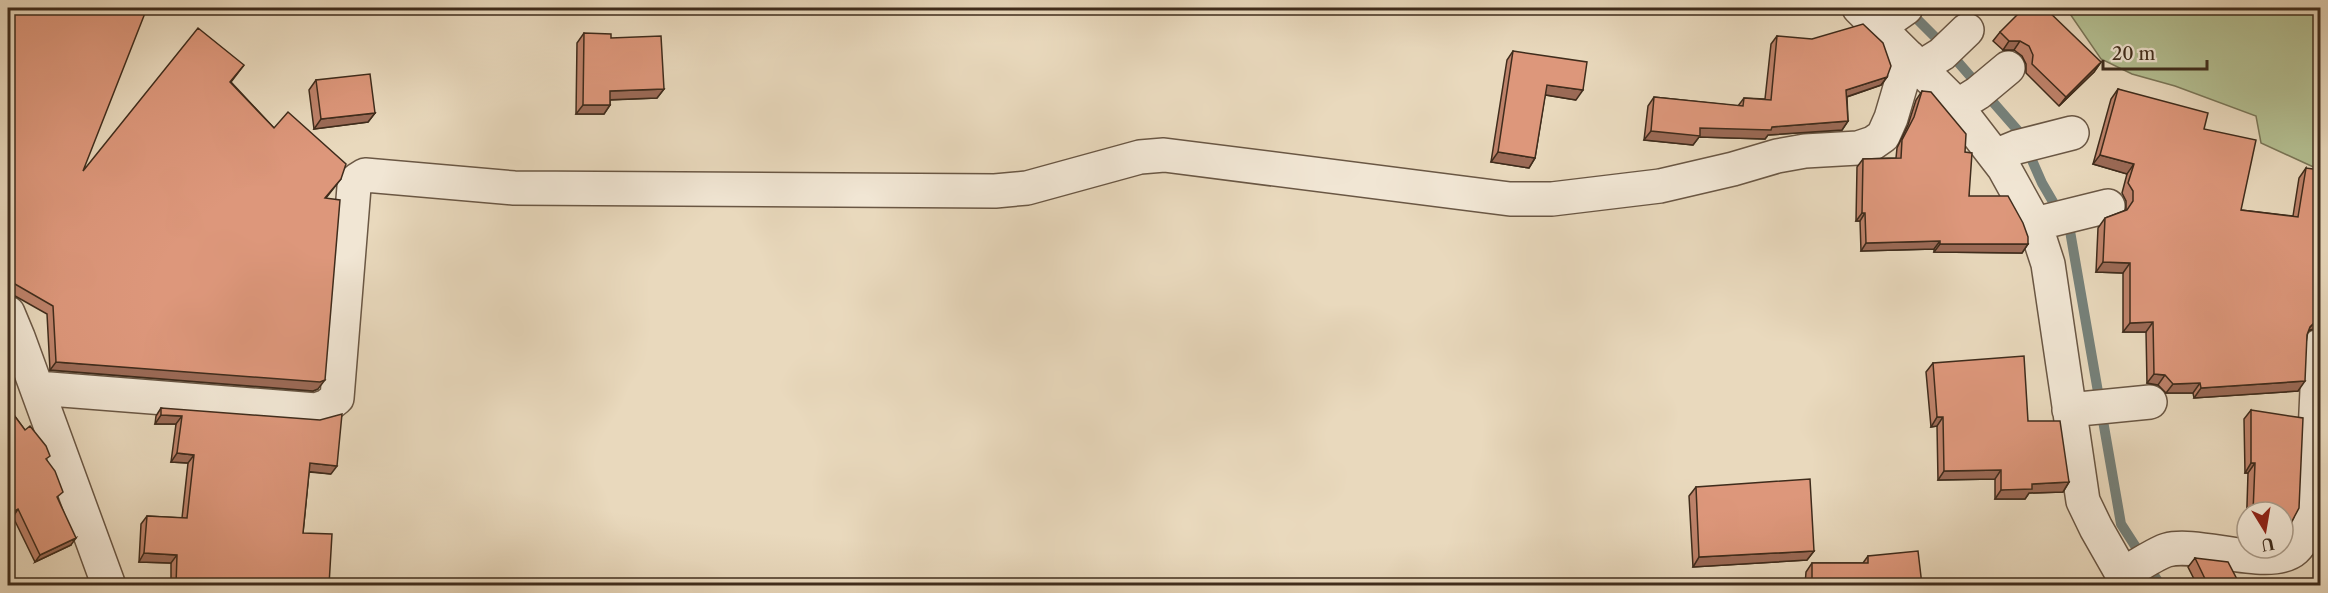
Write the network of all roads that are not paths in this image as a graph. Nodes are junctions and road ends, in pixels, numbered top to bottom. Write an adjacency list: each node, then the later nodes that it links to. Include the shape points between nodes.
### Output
1 (1886, 13): 2 (street)
2 (1939, 50): 4 (street, via 1986,85); 7 (street, via 1883,136 1873,143 1777,156 1660,186 1552,199 1510,199 1164,155 1140,157 1028,188 995,191 514,188 365,175 354,187 337,398 327,406 316,410)
3 (2062, 134): 4 (street)
4 (2006, 151): 9 (street, via 2004,168 2072,214 2048,264)
5 (8, 314): 7 (street)
6 (2319, 346): 10 (street, via 2311,522 2301,543 2279,557 2185,548)
7 (37, 388): 11 (street)
8 (2141, 403): 9 (street)
9 (2082, 409): 10 (street, via 2083,501 2096,528)
10 (2140, 568)
11 (109, 585)

